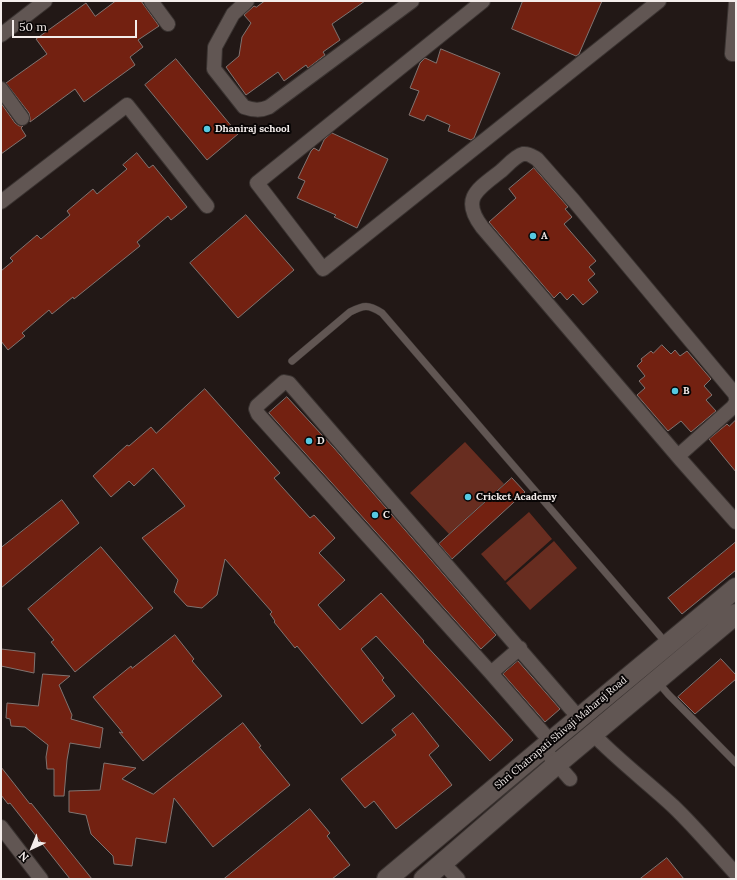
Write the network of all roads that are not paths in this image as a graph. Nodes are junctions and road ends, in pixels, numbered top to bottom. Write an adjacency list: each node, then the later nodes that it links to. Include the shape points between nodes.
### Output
1 (45, 1): 9 (street)
2 (151, 1): 8 (street)
3 (247, 1): 4 (street, via 233,14 215,47 214,69 244,107 262,110)
4 (412, 1)
5 (483, 1): 6 (street, via 257,183 322,269)
6 (659, 1)
7 (736, 2): 10 (street, via 732,54)
8 (168, 24)
9 (1, 35)
10 (736, 54)
11 (1, 89): 12 (street)
12 (22, 118)
13 (1, 202): 14 (street, via 127,106)
14 (207, 206)
15 (292, 361): 22 (lane, via 350,312 361,306 372,306 382,313)
16 (736, 398): 18 (street, via 736,394 537,159 523,154 486,182 474,196 472,204 475,217)
17 (736, 402): 18 (street)
18 (678, 456): 19 (street)
19 (736, 522)
20 (736, 588): 22 (main road, Shri Chatrapati Shivaji Maharaj Road)
21 (736, 614): 26 (main road)
22 (667, 644): 24 (main road, Shri Chatrapati Shivaji Maharaj Road)
23 (520, 648): 25 (street); 25 (street, via 289,383 284,382 256,406 258,414); 27 (street)
24 (642, 665): 26 (street); 27 (main road, Shri Chatrapati Shivaji Maharaj Road)
25 (491, 673): 29 (street)
26 (656, 680): 28 (main road); 30 (lane)
27 (579, 718): 29 (main road, Shri Chatrapati Shivaji Maharaj Road)
28 (593, 734): 31 (main road); 34 (street, via 675,808)
29 (547, 745): 31 (street); 35 (main road, Shri Chatrapati Shivaji Maharaj Road)
30 (736, 763)
31 (563, 771): 33 (main road)
32 (1, 827): 36 (street)
33 (443, 863): 37 (main road); 38 (street)
34 (736, 874)
35 (390, 878)
36 (41, 879)
37 (424, 879)
38 (458, 879)

